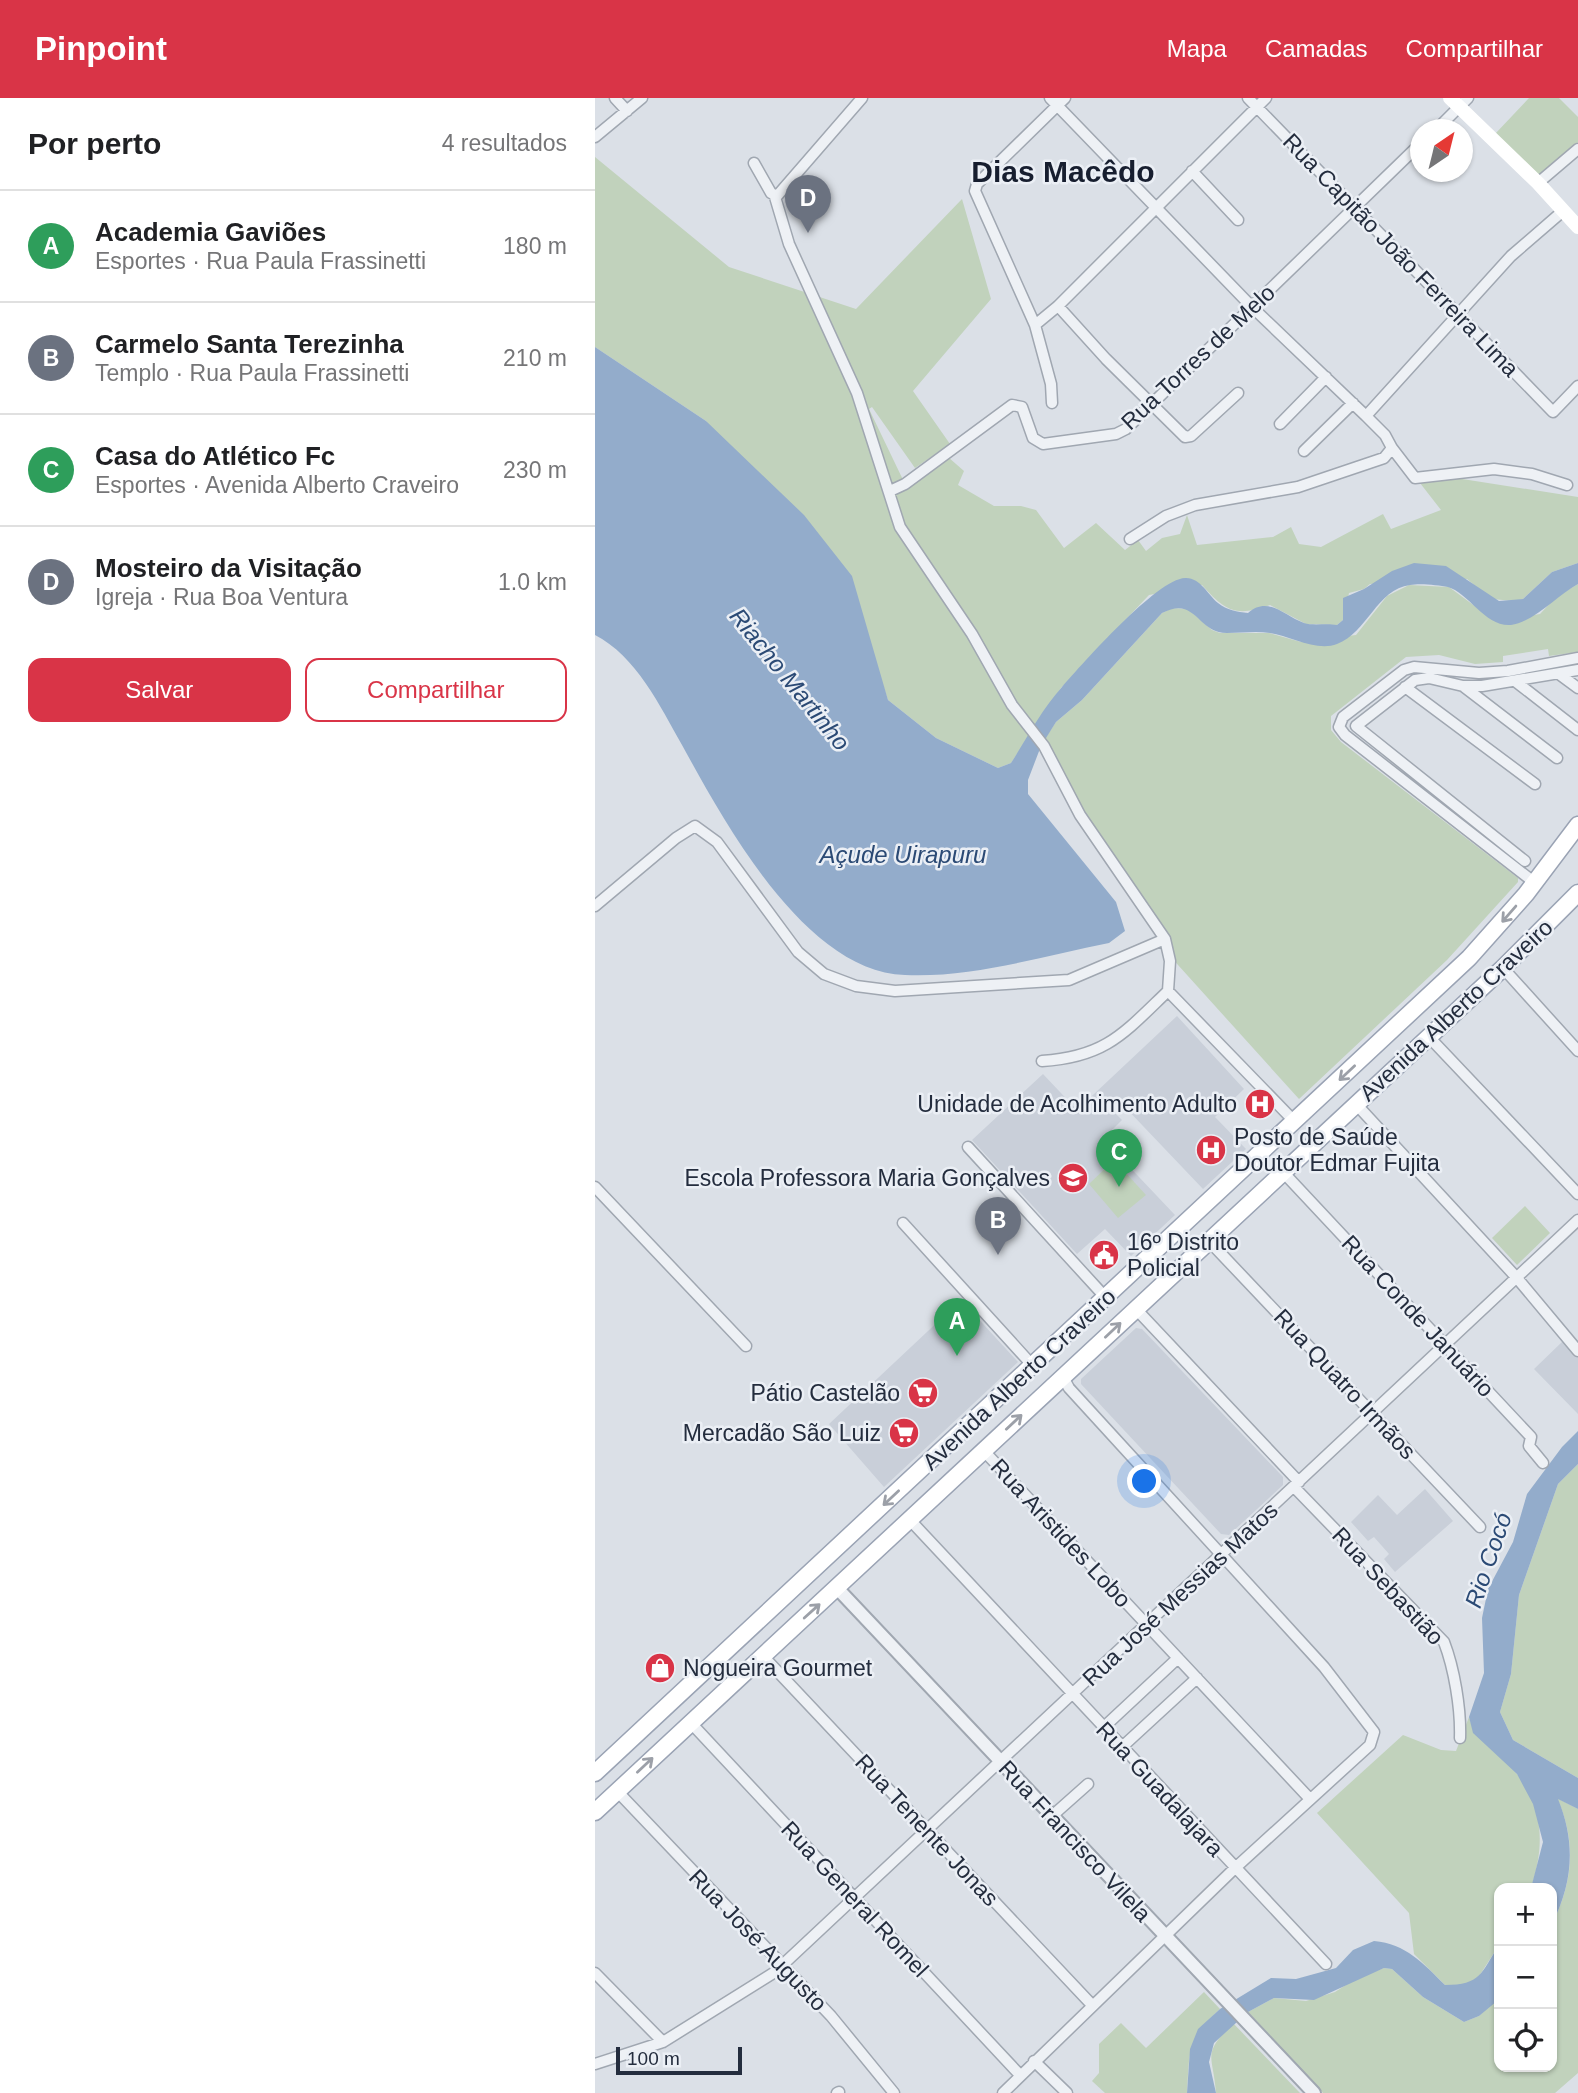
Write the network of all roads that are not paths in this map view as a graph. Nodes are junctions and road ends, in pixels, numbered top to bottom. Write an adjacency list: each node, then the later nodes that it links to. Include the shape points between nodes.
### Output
1 (615, 98): 9 (street)
2 (642, 98): 9 (street)
3 (862, 98): 17 (street)
4 (1248, 98): 8 (street, Rua Capitão João Ferreira Lima)
5 (1266, 98): 8 (street)
6 (1057, 100): 18 (street); 26 (street, via 977,184 977,201 999,239)
7 (1459, 101): 10 (street); 16 (main road)
8 (1257, 107): 15 (street); 19 (street, Rua Capitão João Ferreira Lima)
9 (627, 111): 11 (street)
10 (1445, 119)
11 (595, 136)
12 (1578, 149): 16 (street)
13 (1410, 155): 19 (street, Rua Torres de Melo)
14 (754, 163): 17 (street)
15 (1192, 171): 18 (street); 21 (street)
16 (1538, 183): 20 (main road)
17 (775, 197): 38 (street, via 789,244 857,393)
18 (1156, 207): 23 (street); 24 (street)
19 (1356, 208): 24 (street, Rua Torres de Melo); 25 (street, Rua Capitão João Ferreira Lima)
20 (1563, 211): 22 (main road); 25 (street, via 1511,256)
21 (1238, 220)
22 (1578, 227)
23 (1058, 306): 26 (street); 32 (street)
24 (1252, 307): 27 (street); 32 (street, Rua Torres de Melo)
25 (1460, 316): 28 (street, Rua Capitão João Ferreira Lima, via 1553,412); 33 (street)
26 (1035, 324): 30 (street)
27 (1326, 377): 31 (street); 34 (street)
28 (1578, 386)
29 (1238, 393): 32 (street, via 1188,438)
30 (1052, 403)
31 (1353, 403): 33 (street); 36 (street)
32 (1151, 406): 38 (street, Rua Torres de Melo, via 1116,433 1043,444 1033,438 1023,407 1012,405)
33 (1366, 416): 35 (street)
34 (1280, 424)
35 (1392, 448): 37 (street, via 1415,478 1494,470 1532,474); 39 (street, via 1384,457 1320,481 1185,508)
36 (1304, 452)
37 (1567, 485)
38 (890, 491): 57 (street, via 906,538 972,634 1011,705 1044,746 1080,814)
39 (1130, 539)
40 (1578, 658): 41 (street)
41 (1538, 665): 44 (street); 54 (street, via 1479,673 1404,670 1343,718 1339,727)
42 (1578, 670): 43 (street)
43 (1559, 674): 44 (street); 48 (street)
44 (1541, 677): 45 (street)
45 (1514, 681): 46 (street); 49 (street)
46 (1462, 686): 47 (street, via 1423,678); 50 (street)
47 (1405, 687): 51 (street); 53 (street, via 1356,728)
48 (1578, 688)
49 (1578, 730)
50 (1557, 758)
51 (1535, 784)
52 (1578, 825): 54 (main road, Avenida Alberto Craveiro)
53 (1525, 862)
54 (1535, 883): 64 (main road, Avenida Alberto Craveiro, one-way to 64, via 1469,958)
55 (1576, 898): 58 (main road, Avenida Alberto Craveiro)
56 (595, 906): 57 (street, via 695,826 717,842 798,952 824,974 856,986 895,991 1069,980)
57 (1165, 939): 59 (street, via 1170,961)
58 (1503, 968): 60 (main road, Avenida Alberto Craveiro); 61 (street)
59 (1168, 991): 62 (street, via 1116,1040 1080,1056); 64 (street)
60 (1429, 1037): 63 (main road, Avenida Alberto Craveiro); 68 (street)
61 (1578, 1051)
62 (1042, 1061)
63 (1356, 1104): 66 (main road, Avenida Alberto Craveiro); 72 (street)
64 (1295, 1122): 73 (main road, Avenida Alberto Craveiro)
65 (968, 1147): 73 (street)
66 (1283, 1172): 71 (main road, Avenida Alberto Craveiro); 75 (street, Rua Conde Januário)
67 (595, 1187): 76 (street)
68 (1578, 1194)
69 (1578, 1220): 72 (street, Rua José Messias Matos)
70 (902, 1223): 79 (street)
71 (1209, 1241): 74 (main road, Avenida Alberto Craveiro); 81 (street, Rua Quatro Irmãos)
72 (1517, 1278): 75 (street, Rua José Messias Matos); 78 (street)
73 (1106, 1298): 77 (main road, Avenida Alberto Craveiro)
74 (1136, 1309): 80 (main road, Avenida Alberto Craveiro, one-way to 74); 84 (street, Rua Sebastião)
75 (1445, 1345): 81 (street, Rua José Messias Matos); 83 (street, Rua Conde Januário, via 1531,1437 1529,1446)
76 (746, 1346)
77 (1049, 1351): 79 (main road, Avenida Alberto Craveiro); 80 (main road)
78 (1578, 1351)
79 (1033, 1366): 99 (main road, Avenida Alberto Craveiro, one-way to 99)
80 (1063, 1377): 82 (main road, Avenida Alberto Craveiro, one-way to 80); 87 (street)
81 (1374, 1413): 84 (street, Rua José Messias Matos); 86 (street, Rua Quatro Irmãos)
82 (984, 1451): 85 (main road, Avenida Alberto Craveiro); 89 (street, Rua Aristides Lobo)
83 (1543, 1463)
84 (1297, 1484): 87 (street, Rua José Messias Matos); 96 (street, Rua Sebastião, via 1444,1642 1461,1716)
85 (910, 1520): 88 (main road, Avenida Alberto Craveiro); 93 (street, Rua Guadalajara)
86 (1480, 1527)
87 (1221, 1555): 89 (street, Rua José Messias Matos); 102 (street, via 1324,1667 1372,1727 1370,1745)
88 (837, 1588): 90 (main road, Avenida Alberto Craveiro, one-way to 88); 98 (street, Rua Francisco Vilela)
89 (1146, 1624): 91 (street, Rua Aristides Lobo); 93 (street, Rua José Messias Matos)
90 (763, 1656): 94 (main road, Avenida Alberto Craveiro); 105 (street, Rua Tenente Jonas)
91 (1178, 1658): 92 (street, Rua Aristides Lobo); 95 (street)
92 (1197, 1678): 97 (street); 102 (street, Rua Aristides Lobo)
93 (1072, 1694): 95 (street, Rua Guadalajara); 98 (street, Rua José Messias Matos)
94 (691, 1723): 101 (main road, Avenida Alberto Craveiro, one-way to 94); 107 (street, Rua General Romel)
95 (1104, 1727): 97 (street, Rua Guadalajara)
96 (1460, 1738)
97 (1122, 1747): 106 (street, Rua Guadalajara)
98 (1001, 1762): 104 (street, Rua Francisco Vilela); 105 (street, Rua José Messias Matos)
99 (595, 1773)
100 (1088, 1784): 104 (street)
101 (617, 1791): 103 (main road, Avenida Alberto Craveiro); 110 (street, Rua José Augusto)
102 (1310, 1798): 106 (street)
103 (595, 1812)
104 (1052, 1816): 108 (street, Rua Francisco Vilela)
105 (927, 1831): 107 (street, Rua José Messias Matos); 112 (street, Rua Tenente Jonas)
106 (1234, 1869): 108 (street); 109 (street, Rua Guadalajara)
107 (854, 1899): 110 (street, Rua José Messias Matos); 116 (street, Rua General Romel)
108 (1164, 1936): 112 (street); 120 (street, Rua Francisco Vilela)
109 (1327, 1964)
110 (781, 1967): 113 (street, Rua José Messias Matos); 117 (street, Rua José Augusto, via 831,2016)
111 (595, 1973): 113 (street)
112 (1092, 2005): 114 (street)
113 (663, 2042): 115 (street, Rua José Messias Matos)
114 (1034, 2061): 116 (street); 119 (street)
115 (595, 2064)
116 (1020, 2075): 118 (street)
117 (894, 2093)
118 (1003, 2093)
119 (1067, 2093)
120 (1314, 2093)

